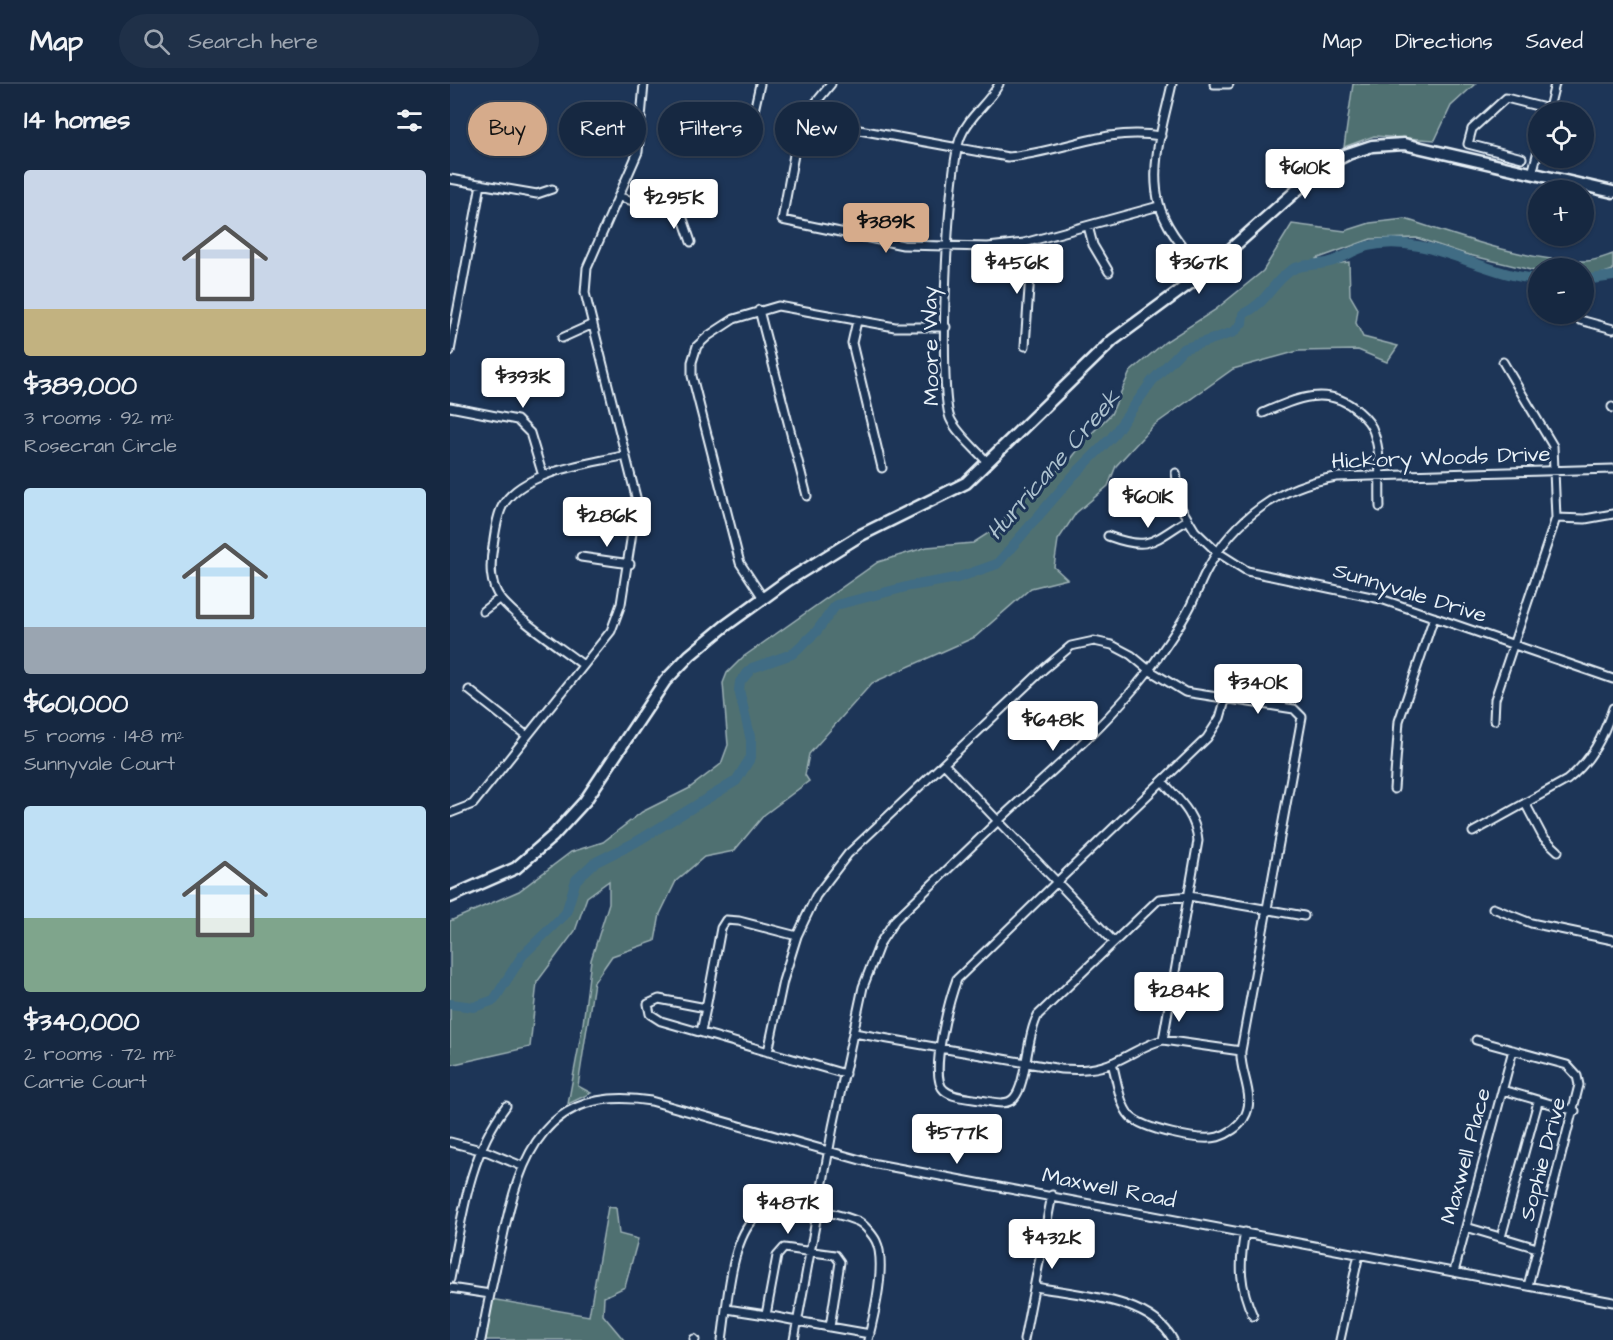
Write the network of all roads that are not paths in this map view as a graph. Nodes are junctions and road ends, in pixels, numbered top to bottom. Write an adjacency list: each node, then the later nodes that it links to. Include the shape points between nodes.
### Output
1 (644, 84): 25 (street, via 638,152)
2 (760, 84): 9 (street)
3 (831, 84): 10 (street)
4 (999, 84): 15 (street, Moore Way, via 961,134)
5 (1172, 84): 14 (street)
6 (1214, 84): 7 (street)
7 (1228, 84)
8 (1555, 84): 11 (street)
9 (756, 102)
10 (815, 102)
11 (1550, 102)
12 (1528, 105): 17 (street, via 1506,98 1472,129 1468,144)
13 (859, 130): 15 (street)
14 (1161, 136): 15 (street, via 1119,133 1008,157); 26 (street, via 1156,174)
15 (957, 147): 31 (street, Moore Way, via 950,182)
16 (794, 156): 31 (street, via 782,220 903,245)
17 (1522, 158)
18 (1534, 168): 19 (street)
19 (1532, 174): 23 (main road); 33 (main road, via 1404,144 1377,145 1347,154 1323,167)
20 (450, 179): 21 (street)
21 (481, 184): 22 (street, via 537,194); 42 (street)
22 (552, 189)
23 (1613, 192)
24 (701, 195): 27 (street)
25 (620, 197): 27 (street); 36 (street, via 587,268 585,293)
26 (1159, 206): 28 (street); 33 (street, via 1170,228)
27 (680, 210): 29 (street)
28 (1088, 226): 30 (street); 32 (street, via 1093,245)
29 (691, 242)
30 (1024, 243): 31 (street); 41 (street, via 1030,274)
31 (948, 246): 38 (street, Moore Way)
32 (1109, 272)
33 (1204, 273): 47 (main road, via 1098,353)
34 (759, 310): 35 (street, via 778,306 798,308); 54 (street); 64 (street, via 734,319 708,336 697,346 692,362 740,563)
35 (857, 321): 38 (street, via 895,327); 48 (street, via 852,343)
36 (593, 324): 40 (street); 46 (street)
37 (1592, 324): 39 (street)
38 (946, 327): 47 (street, Moore Way, via 946,401 951,420)
39 (1613, 329)
40 (562, 338)
41 (1025, 346)
42 (450, 351)
43 (1503, 362): 50 (street, via 1548,435)
44 (450, 407): 53 (street, via 517,420 530,433)
45 (1263, 413): 52 (street, via 1313,395 1346,402 1374,432)
46 (626, 455): 53 (street); 62 (street, via 637,501)
47 (988, 464): 64 (main road, via 966,483 861,534)
48 (882, 468)
49 (1613, 469): 50 (street, Hickory Woods Drive)
50 (1556, 472): 52 (street, Hickory Woods Drive); 57 (street)
51 (1176, 473): 58 (street, Sunnyvale Drive, via 1177,496)
52 (1378, 474): 55 (street); 60 (street, Hickory Woods Drive, via 1317,480 1283,493 1253,512)
53 (543, 476): 63 (street, via 519,487 503,504 490,561 492,581)
54 (807, 496)
55 (1380, 507)
56 (1613, 514): 57 (street, via 1585,519)
57 (1556, 518): 67 (street)
58 (1187, 520): 59 (street, via 1144,545); 60 (street, Sunnyvale Drive)
59 (1107, 536)
60 (1217, 552): 66 (street, Sunnyvale Drive, via 1234,565 1264,576 1357,592); 69 (street, Hickory Woods Drive, via 1190,607)
61 (581, 557): 62 (street)
62 (630, 564): 68 (street, via 611,631)
63 (500, 598): 65 (street); 68 (street)
64 (763, 598): 86 (main road, via 690,655 665,681 585,801 553,836 516,867)
65 (483, 611)
66 (1434, 617): 67 (street, Sunnyvale Drive); 78 (street, via 1399,721)
67 (1514, 644): 70 (street, Sunnyvale Drive); 74 (street, via 1495,699)
68 (583, 665): 75 (street)
69 (1149, 670): 72 (street, via 1185,692); 76 (street, via 1112,645 1094,641 1071,646); 81 (street, Hickory Woods Drive, via 1107,718)
70 (1613, 679)
71 (469, 690): 75 (street)
72 (1226, 697): 77 (street, via 1220,718 1207,738); 88 (street, via 1294,709 1299,712 1302,727)
73 (1613, 708): 79 (street, via 1599,744 1581,769)
74 (1494, 720)
75 (527, 736): 80 (street, via 473,804)
76 (944, 764): 81 (street); 90 (street, via 848,854 816,896)
77 (1163, 782): 84 (street); 85 (street, via 1195,822 1198,841)
78 (1394, 789)
79 (1525, 803): 82 (street); 83 (street, via 1543,837)
80 (450, 813)
81 (998, 821): 84 (street); 95 (street, Hickory Woods Drive, via 895,920 880,943 863,987)
82 (1473, 832)
83 (1558, 851)
84 (1057, 882): 92 (street); 98 (street, via 957,980)
85 (1189, 896): 88 (street); 92 (street, via 1159,899); 96 (street)
86 (450, 897)
87 (1493, 908): 91 (street, via 1531,923)
88 (1268, 909): 89 (street); 100 (street)
89 (1304, 916)
90 (797, 936): 93 (street, via 739,921 723,923); 101 (street)
91 (1613, 940)
92 (1113, 942): 102 (street, via 1038,1015 1030,1028)
93 (706, 1008): 94 (street); 94 (street, via 658,999 648,1004 654,1017)
94 (701, 1032): 101 (street)
95 (854, 1033): 98 (street); 104 (street, Hickory Woods Drive)
96 (1163, 1040): 100 (street); 103 (street)
97 (1476, 1040): 99 (street, Sophie Drive)
98 (941, 1048): 102 (street); 102 (street, via 939,1080 944,1090 953,1095 1010,1101 1019,1090)
99 (1513, 1050): 105 (street, Maxwell Place); 108 (street, Sophie Drive, via 1556,1061 1573,1071 1580,1085)
100 (1241, 1051): 103 (street, via 1248,1107 1239,1124 1217,1137 1191,1136 1137,1122 1126,1110)
101 (768, 1052): 104 (street)
102 (1024, 1062): 103 (street, via 1083,1070)
103 (1112, 1063)
104 (845, 1074): 111 (street, Hickory Woods Drive)
105 (1503, 1090): 106 (street); 115 (street, Maxwell Place)
106 (1538, 1102): 108 (street); 117 (street)
107 (506, 1106): 110 (street)
108 (1575, 1111): 118 (street, Sophie Drive)
109 (450, 1142): 110 (street)
110 (481, 1150): 112 (street); 122 (street, via 471,1178)
111 (828, 1152): 112 (street, Maxwell Road, via 651,1101 609,1099 582,1106 557,1119 536,1140); 113 (street, Maxwell Road); 114 (street, Hickory Woods Drive)
112 (522, 1166): 126 (street, Maxwell Road)
113 (1052, 1195): 116 (street, Maxwell Road); 124 (street)
114 (816, 1212): 119 (street, Hickory Woods Drive); 128 (street, via 767,1210 753,1221 742,1236); 133 (street, via 859,1222 876,1241 881,1269)
115 (1466, 1227): 117 (street); 121 (street, Maxwell Place)
116 (1245, 1232): 120 (street, Maxwell Road); 130 (street, via 1240,1276)
117 (1501, 1238): 118 (street)
118 (1537, 1248): 123 (street, Sophie Drive)
119 (810, 1250): 129 (street, via 792,1247 779,1251); 131 (street, Hickory Woods Drive); 132 (street, via 835,1255 840,1262)
120 (1359, 1254): 121 (street, Maxwell Road); 139 (street)
121 (1454, 1272): 123 (street, Maxwell Road)
122 (450, 1279)
123 (1528, 1286): 127 (street, Maxwell Road)
124 (1036, 1287): 137 (street); 138 (street, via 1136,1307)
125 (450, 1288): 126 (street)
126 (490, 1294): 134 (street, Maxwell Road)
127 (1613, 1302)
128 (727, 1309): 129 (street); 135 (street)
129 (766, 1315): 131 (street)
130 (1253, 1316)
131 (798, 1321): 132 (street); 136 (street, Hickory Woods Drive)
132 (830, 1327): 133 (street)
133 (869, 1337)
134 (482, 1340)
135 (722, 1340)
136 (794, 1340)
137 (1024, 1340)
138 (1173, 1340)
139 (1340, 1340)

